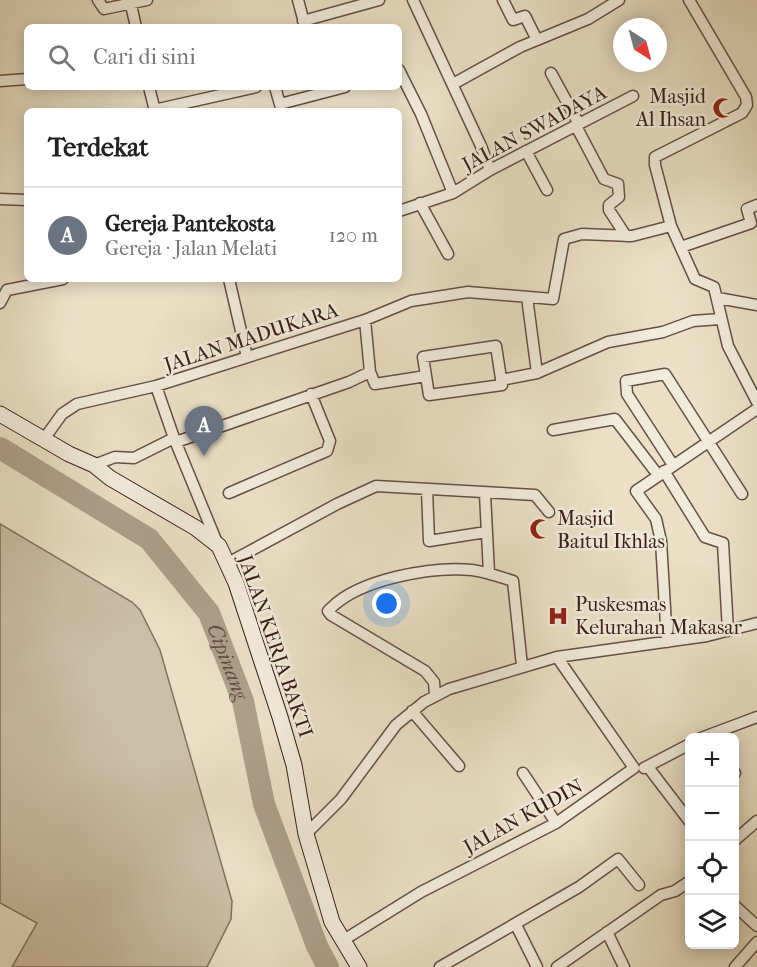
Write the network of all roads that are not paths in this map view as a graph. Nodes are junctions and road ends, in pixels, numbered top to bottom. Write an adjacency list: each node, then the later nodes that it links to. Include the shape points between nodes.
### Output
1 (98, 0): 9 (street, via 104,9)
2 (147, 0): 9 (street)
3 (298, 0): 11 (street)
4 (379, 0): 11 (street)
5 (413, 0): 17 (street)
6 (503, 0): 12 (street, via 513,20 525,16)
7 (619, 0): 12 (street, via 588,19)
8 (689, 0): 36 (street, via 747,105 742,113 655,158)
9 (131, 5): 10 (street)
10 (135, 24)
11 (304, 24)
12 (537, 40): 17 (street)
13 (551, 73): 26 (street)
14 (402, 77): 30 (street)
15 (24, 79): 16 (street)
16 (0, 81)
17 (453, 84): 28 (street)
18 (150, 90): 23 (street)
19 (243, 90): 24 (street)
20 (276, 90): 25 (street)
21 (324, 90): 25 (street)
22 (633, 96): 26 (street, JALAN SWADAYA)
23 (154, 108)
24 (163, 108)
25 (281, 108)
26 (577, 125): 27 (street, JALAN SWADAYA); 37 (street, via 604,179 618,184 619,197 609,205 609,210)
27 (526, 151): 28 (street, JALAN SWADAYA); 29 (street)
28 (490, 170): 30 (street, JALAN SWADAYA)
29 (547, 190)
30 (453, 193): 33 (street, JALAN SWADAYA)
31 (0, 199): 32 (street)
32 (24, 200)
33 (420, 203): 35 (street, JALAN SWADAYA); 39 (street)
34 (757, 205): 38 (street, via 747,209 751,223)
35 (402, 210)
36 (671, 226): 37 (street); 38 (street)
37 (626, 236): 42 (street, JALAN MADUKARA, via 582,234 564,238 553,300)
38 (681, 247): 43 (street, via 695,279 711,284)
39 (448, 254)
40 (48, 282): 44 (street, via 7,290)
41 (230, 282): 48 (street)
42 (527, 297): 47 (street, JALAN MADUKARA, via 468,292 440,295 411,301); 50 (street)
43 (718, 298): 45 (street); 46 (street)
44 (0, 303)
45 (757, 305)
46 (720, 319): 50 (street, via 693,321 663,332 608,342); 55 (street, via 735,363)
47 (364, 320): 48 (street, JALAN MADUKARA); 49 (street)
48 (247, 357): 53 (street, JALAN MADUKARA)
49 (370, 372): 51 (street, via 377,385); 54 (street)
50 (537, 373): 52 (street)
51 (426, 376): 52 (street, via 429,395 502,385); 52 (street, via 423,357 496,346)
52 (501, 380)
53 (156, 386): 59 (street, JALAN MADUKARA, via 72,407); 60 (street)
54 (311, 394): 60 (street); 65 (street, via 330,441 327,451)
55 (757, 402)
56 (757, 409): 61 (street)
57 (0, 414): 59 (street, JALAN KERJA BAKTI)
58 (553, 430): 63 (street, via 615,419)
59 (44, 439): 62 (street, JALAN KERJA BAKTI)
60 (175, 440): 62 (street, via 135,458 115,457); 70 (street)
61 (707, 442): 63 (street); 63 (street, via 665,374 626,381 627,394); 67 (street)
62 (94, 465): 70 (street, JALAN KERJA BAKTI)
63 (665, 470): 74 (street, via 705,537 723,543); 75 (street, via 636,490 656,519 661,541)
64 (427, 490): 66 (street); 69 (street, via 429,541); 71 (street, via 376,486)
65 (229, 493)
66 (485, 494): 68 (street, via 535,495); 69 (street)
67 (742, 494)
68 (549, 512)
69 (486, 532): 72 (street)
70 (219, 546): 71 (street, JALAN KERJA BAKTI)
71 (228, 562): 90 (street, JALAN KERJA BAKTI, via 294,765)
72 (489, 573): 77 (street, via 513,581); 78 (street, via 454,569 407,575 352,594 328,611 425,670 434,682)
73 (757, 624): 74 (street)
74 (728, 631): 75 (street)
75 (667, 642): 76 (street)
76 (557, 657): 77 (street); 85 (street)
77 (522, 666): 78 (street)
78 (435, 695): 79 (street)
79 (412, 711): 83 (street); 90 (street, via 387,735 341,799)
80 (757, 717): 81 (street)
81 (714, 733)
82 (685, 747): 84 (street)
83 (459, 766)
84 (648, 767): 85 (street); 87 (street)
85 (634, 768): 89 (street, JALAN KUDIN)
86 (523, 772): 89 (street)
87 (685, 815)
88 (757, 821): 91 (street)
89 (556, 823): 98 (street, JALAN KUDIN, via 421,892)
90 (306, 834): 98 (street, JALAN KERJA BAKTI)
91 (739, 837)
92 (685, 884): 97 (street, via 661,895)
93 (639, 885): 95 (street, via 618,859)
94 (739, 909): 96 (street)
95 (516, 925): 101 (street); 102 (street)
96 (757, 926)
97 (607, 932): 103 (street); 104 (street)
98 (342, 941): 100 (street, JALAN KERJA BAKTI)
99 (757, 942): 105 (street)
100 (359, 967)
101 (440, 967)
102 (537, 967)
103 (557, 967)
104 (624, 967)
105 (735, 967)

